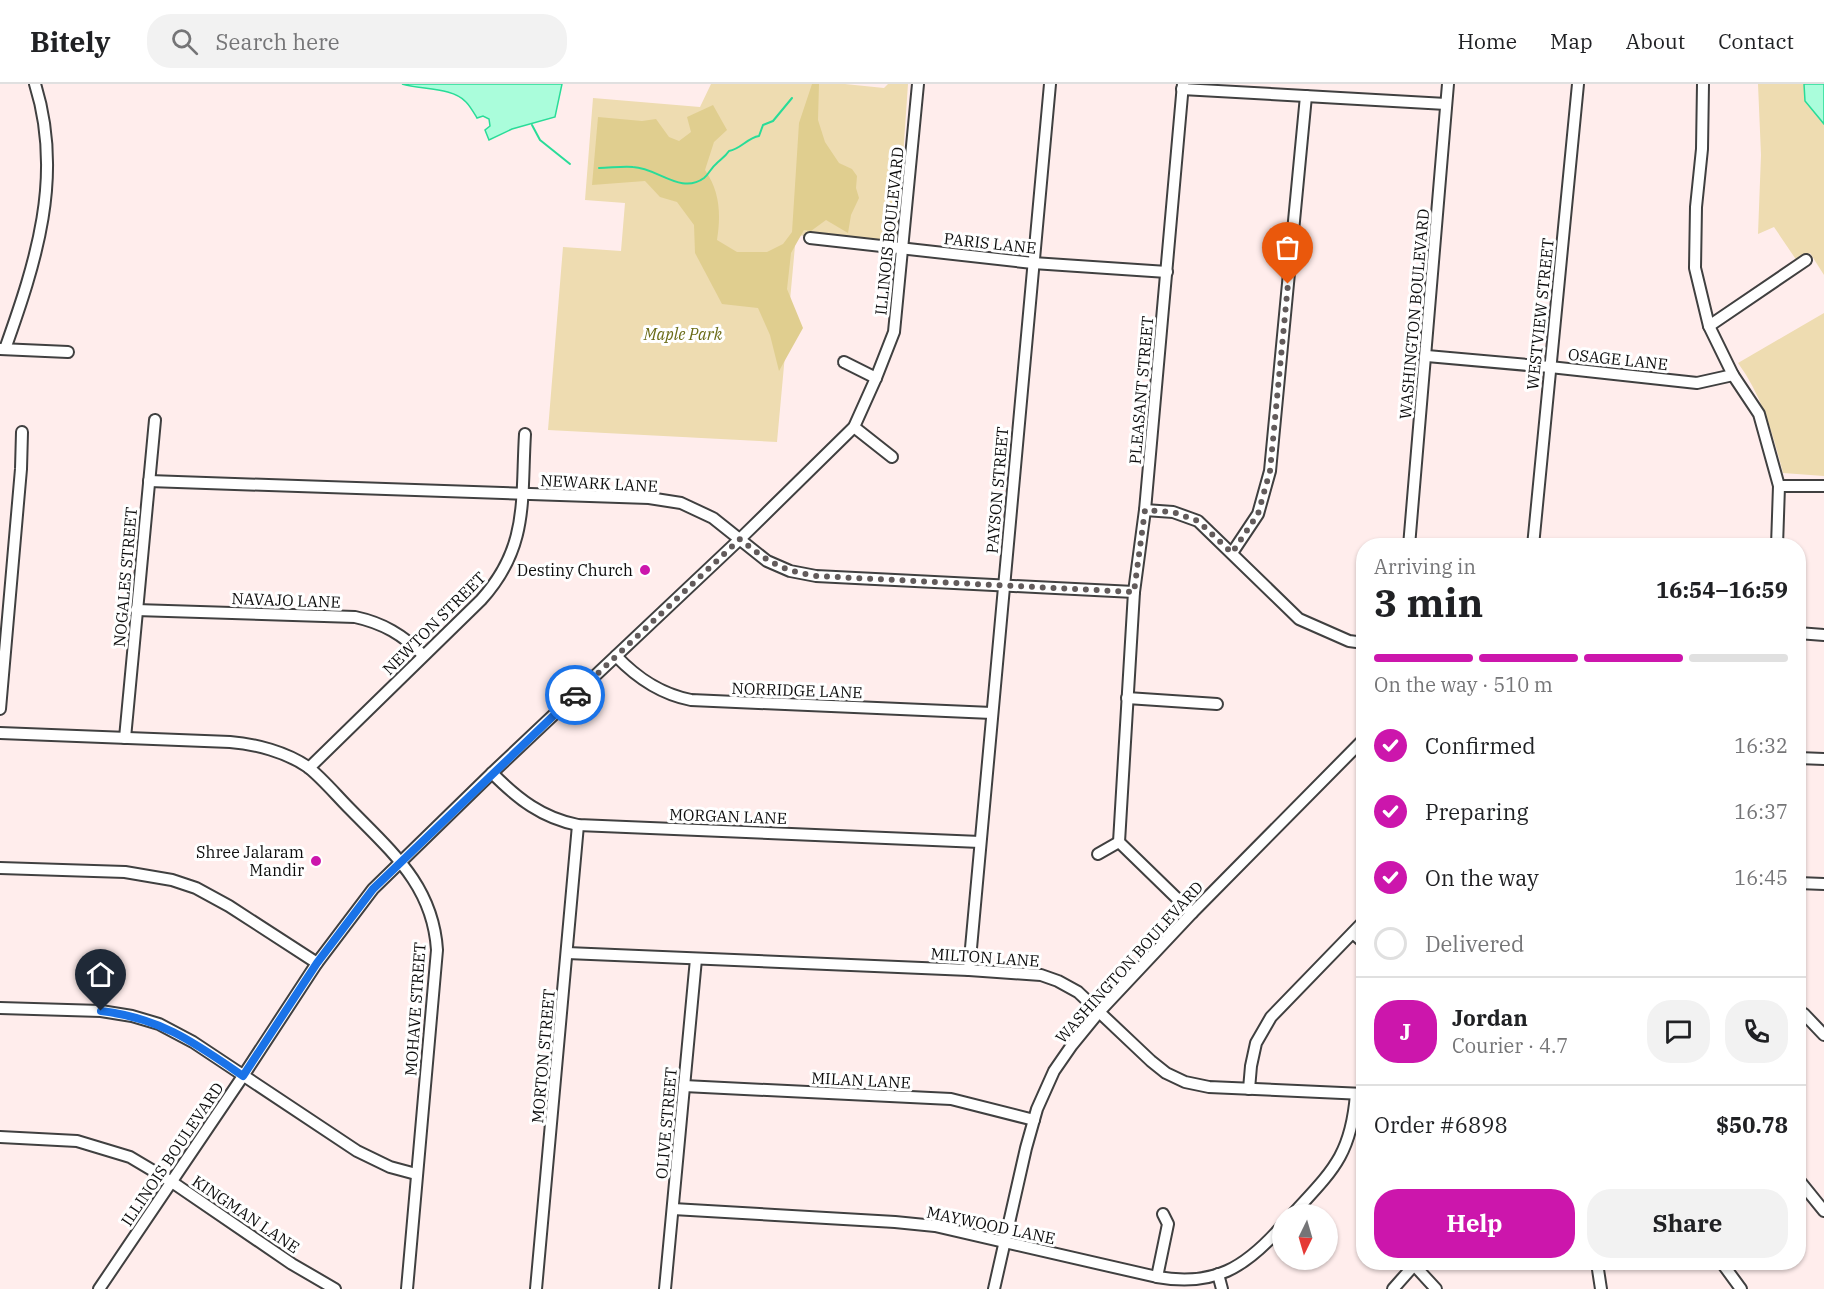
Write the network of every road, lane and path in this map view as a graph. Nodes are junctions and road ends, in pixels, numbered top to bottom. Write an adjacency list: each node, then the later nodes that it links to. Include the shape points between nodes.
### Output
1 (35, 84): 16 (street, via 44,114 47,187 30,279)
2 (918, 84): 11 (street, ILLINOIS BOULEVARD)
3 (1050, 84): 13 (street, PAYSON STREET)
4 (1448, 84): 9 (street, WASHINGTON BOULEVARD)
5 (1578, 84): 20 (street, WESTVIEW STREET)
6 (1703, 84): 15 (street, via 1695,268)
7 (1182, 86): 8 (street); 14 (street, PLEASANT STREET)
8 (1306, 96): 9 (street); 37 (street, via 1270,471 1258,514)
9 (1446, 104): 18 (street, WASHINGTON BOULEVARD)
10 (810, 238): 11 (street, PARIS LANE)
11 (903, 249): 13 (street, PARIS LANE); 22 (street, ILLINOIS BOULEVARD, via 894,332)
12 (1806, 261): 15 (street)
13 (1033, 263): 14 (street, PARIS LANE); 38 (street, PAYSON STREET)
14 (1167, 272): 32 (street, PLEASANT STREET)
15 (1709, 326): 21 (street)
16 (3, 349): 17 (street)
17 (68, 352)
18 (1426, 356): 20 (street, OSAGE LANE); 33 (street, WASHINGTON BOULEVARD)
19 (844, 362): 22 (street)
20 (1550, 367): 21 (street, OSAGE LANE, via 1697,383); 34 (street, WESTVIEW STREET)
21 (1733, 375): 29 (street, via 1759,414)
22 (876, 378): 24 (street, ILLINOIS BOULEVARD)
23 (155, 420): 28 (street, NOGALES STREET)
24 (854, 427): 27 (street); 36 (street, ILLINOIS BOULEVARD)
25 (22, 432): 48 (street)
26 (525, 434): 31 (street, NEWTON STREET)
27 (892, 457)
28 (149, 481): 31 (street, NEWARK LANE); 40 (street, NOGALES STREET)
29 (1779, 486): 30 (street); 35 (street)
30 (1824, 486)
31 (522, 494): 36 (street, NEWARK LANE, via 649,498 681,504 713,518); 44 (street, NEWTON STREET, via 519,534 498,582)
32 (1145, 510): 37 (street, via 1173,512 1198,521); 39 (street, PLEASANT STREET)
33 (1410, 538)
34 (1534, 538)
35 (1777, 538)
36 (740, 539): 38 (street, NEWARK LANE, via 767,561 816,576); 45 (street, ILLINOIS BOULEVARD)
37 (1232, 553): 43 (street, via 1299,619)
38 (1004, 585): 39 (street, NEWARK LANE); 49 (street, PAYSON STREET)
39 (1134, 592): 46 (street, PLEASANT STREET)
40 (136, 610): 44 (street, NAVAJO LANE, via 355,617 392,629); 51 (street, NOGALES STREET)
41 (1806, 634): 42 (street)
42 (1824, 635)
43 (1356, 642)
44 (423, 655): 55 (street, NEWTON STREET)
45 (616, 656): 49 (street, NORRIDGE LANE, via 652,686 691,700); 56 (street, ILLINOIS BOULEVARD)
46 (1127, 698): 47 (street); 59 (street, PLEASANT STREET)
47 (1217, 704)
48 (0, 709)
49 (992, 713): 58 (street, PAYSON STREET)
50 (0, 733): 51 (street, MOHAVE STREET)
51 (125, 738): 55 (street, MOHAVE STREET, via 246,744)
52 (1356, 747): 65 (street, WASHINGTON BOULEVARD)
53 (1806, 758): 54 (street)
54 (1824, 759)
55 (309, 768): 61 (street, MOHAVE STREET)
56 (492, 772): 57 (street, MORGAN LANE, via 532,808); 61 (street, ILLINOIS BOULEVARD)
57 (578, 825): 58 (street, MORGAN LANE); 69 (street, MORTON STREET)
58 (980, 842): 72 (street, PAYSON STREET)
59 (1119, 842): 60 (street); 65 (street)
60 (1098, 854)
61 (401, 861): 71 (street, ILLINOIS BOULEVARD, via 373,889); 84 (street, MOHAVE STREET, via 425,898 437,950)
62 (0, 868): 71 (street, via 124,872 172,880 229,906)
63 (1806, 883): 64 (street)
64 (1824, 884)
65 (1192, 913): 74 (street, WASHINGTON BOULEVARD)
66 (1356, 930): 67 (street)
67 (1353, 933): 68 (street); 79 (street, via 1270,1017 1257,1043)
68 (1356, 936)
69 (567, 953): 70 (street, MILTON LANE); 102 (street, MORTON STREET)
70 (696, 959): 72 (street, MILTON LANE); 78 (street, OLIVE STREET)
71 (317, 963): 77 (street, ILLINOIS BOULEVARD)
72 (969, 970): 74 (street, MILTON LANE, via 1047,977 1078,992)
73 (0, 1008): 77 (street, via 101,1011 143,1019 181,1035)
74 (1099, 1012): 79 (street, MILTON LANE, via 1151,1061 1176,1078 1196,1085); 82 (street, WASHINGTON BOULEVARD, via 1054,1071)
75 (1806, 1016): 76 (street)
76 (1824, 1035)
77 (243, 1076): 84 (street, via 357,1152); 85 (street, ILLINOIS BOULEVARD)
78 (684, 1086): 82 (street, MILAN LANE, via 951,1099); 88 (street, OLIVE STREET)
79 (1249, 1089): 80 (street, MILTON LANE)
80 (1356, 1094)
81 (1356, 1111): 87 (street, via 1342,1155)
82 (1034, 1120): 92 (street, WASHINGTON BOULEVARD)
83 (0, 1137): 85 (street, KINGMAN LANE, via 57,1138 91,1144 130,1157)
84 (416, 1174): 101 (street, MOHAVE STREET)
85 (172, 1182): 99 (street, ILLINOIS BOULEVARD); 100 (street, KINGMAN LANE)
86 (1806, 1189): 89 (street)
87 (1302, 1204)
88 (673, 1209): 92 (street, MAYWOOD LANE, via 906,1223); 103 (street, OLIVE STREET)
89 (1824, 1211)
90 (1163, 1214): 98 (street, via 1168,1224)
91 (1272, 1236): 97 (street, MAYWOOD LANE, via 1243,1263)
92 (1005, 1242): 98 (street, MAYWOOD LANE); 104 (street, WASHINGTON BOULEVARD)
93 (1410, 1270): 106 (street)
94 (1420, 1270): 107 (street)
95 (1598, 1270): 108 (street)
96 (1726, 1270): 109 (street)
97 (1218, 1274): 98 (street, MAYWOOD LANE, via 1188,1280); 105 (street)
98 (1157, 1277)
99 (99, 1289)
100 (335, 1289)
101 (407, 1289)
102 (536, 1289)
103 (666, 1289)
104 (994, 1289)
105 (1222, 1289)
106 (1393, 1289)
107 (1436, 1289)
108 (1601, 1289)
109 (1742, 1289)

